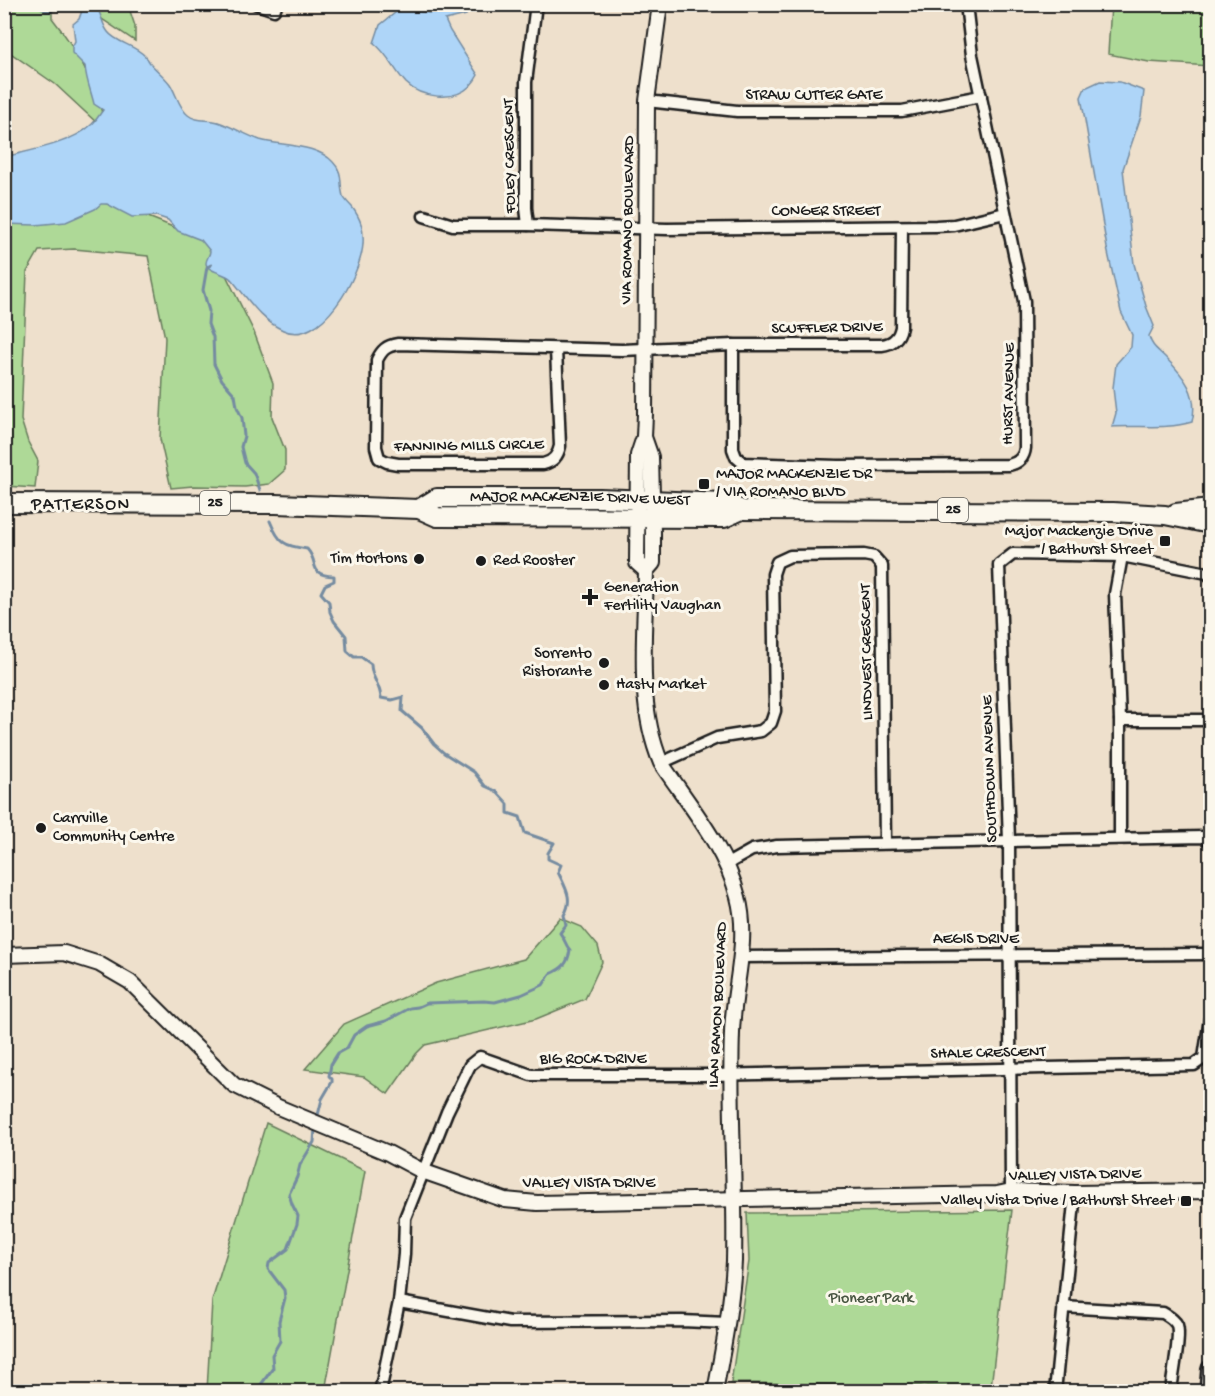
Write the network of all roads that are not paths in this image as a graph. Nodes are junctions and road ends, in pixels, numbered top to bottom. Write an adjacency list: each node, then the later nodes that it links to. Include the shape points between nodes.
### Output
1 (257, 4): 2 (street, via 274,10)
2 (277, 4)
3 (536, 4): 10 (street, FOLEY CRESCENT, via 526,82)
4 (660, 4): 7 (street, VIA ROMANO BOULEVARD)
5 (966, 4): 6 (street, HURST AVENUE)
6 (981, 96): 7 (street, STRAW CUTTER GATE, via 902,111 737,111); 8 (street, HURST AVENUE)
7 (647, 101): 12 (street, VIA ROMANO BOULEVARD)
8 (1005, 213): 11 (street, CONGER STREET, via 954,225); 13 (street, HURST AVENUE, via 1025,310 1025,448 1016,463 838,466 743,463 733,450)
9 (424, 216): 10 (street, via 453,225)
10 (528, 225): 12 (street, FOLEY CRESCENT)
11 (902, 227): 12 (street, CONGER STREET); 13 (street, SCUFFLER DRIVE, via 902,327 893,341 882,345)
12 (645, 228): 15 (street, VIA ROMANO BOULEVARD)
13 (734, 345): 15 (street, SCUFFLER DRIVE)
14 (556, 349): 14 (street, FANNING MILLS CIRCLE, via 390,345 377,360 379,458 398,464 551,461 560,446); 15 (street, FANNING MILLS CIRCLE)
15 (645, 350): 17 (street, VIA ROMANO BOULEVARD, via 644,437 651,457)
16 (4, 503): 17 (main road, MAJOR MACKENZIE DRIVE WEST / 25, via 276,504 419,509 437,517)
17 (645, 509): 18 (main road, MAJOR MACKENZIE DRIVE WEST / 25, via 724,503 742,510 1029,510 1165,515); 23 (street, ILAN RAMON BOULEVARD, via 637,563 646,572 645,694 654,748)
18 (1209, 512)
19 (1122, 556): 20 (street, SOUTHDOWN AVENUE); 21 (street, via 1115,594); 25 (street, SOUTHDOWN AVENUE, via 1013,554 999,565)
20 (1210, 576)
21 (1120, 720): 22 (street); 24 (street)
22 (1210, 720)
23 (661, 763): 27 (street, LINDVEST CRESCENT, via 717,738 762,731 771,723 775,711 773,574 777,562 790,556 874,557 882,566); 28 (street, ILAN RAMON BOULEVARD)
24 (1120, 837): 25 (street); 26 (street)
25 (1009, 840): 27 (street); 31 (street, SOUTHDOWN AVENUE)
26 (1210, 840)
27 (885, 842): 28 (street, via 777,846 752,850)
28 (727, 864): 32 (street, ILAN RAMON BOULEVARD, via 739,898)
29 (1210, 954): 31 (street, AEGIS DRIVE)
30 (4, 955): 36 (street, VALLEY VISTA DRIVE, via 64,953 99,964 130,982 234,1085)
31 (1010, 955): 32 (street, AEGIS DRIVE); 34 (street, SOUTHDOWN AVENUE)
32 (741, 957): 35 (street, ILAN RAMON BOULEVARD)
33 (1210, 1019): 34 (street, SHALE CRESCENT, via 1204,1058 1194,1065)
34 (1011, 1068): 35 (street, SHALE CRESCENT); 37 (street, SOUTHDOWN AVENUE)
35 (730, 1074): 36 (street, BIG ROCK DRIVE, via 531,1075 480,1058 470,1065); 40 (street, ILAN RAMON BOULEVARD)
36 (422, 1171): 40 (street, VALLEY VISTA DRIVE, via 505,1200 526,1202); 41 (street, via 405,1218)
37 (1011, 1191): 39 (street, VALLEY VISTA DRIVE); 40 (street, VALLEY VISTA DRIVE)
38 (1210, 1191): 39 (street, VALLEY VISTA DRIVE)
39 (1075, 1193): 42 (street)
40 (734, 1198): 43 (street, ILAN RAMON BOULEVARD, via 734,1263)
41 (399, 1302): 43 (street, via 510,1322); 45 (street)
42 (1063, 1307): 47 (street); 48 (street, via 1163,1312 1172,1318 1177,1325 1177,1338)
43 (727, 1323): 46 (street, ILAN RAMON BOULEVARD)
44 (1210, 1369): 49 (main road)
45 (380, 1392)
46 (715, 1392)
47 (1055, 1392)
48 (1171, 1392)
49 (1208, 1392)

